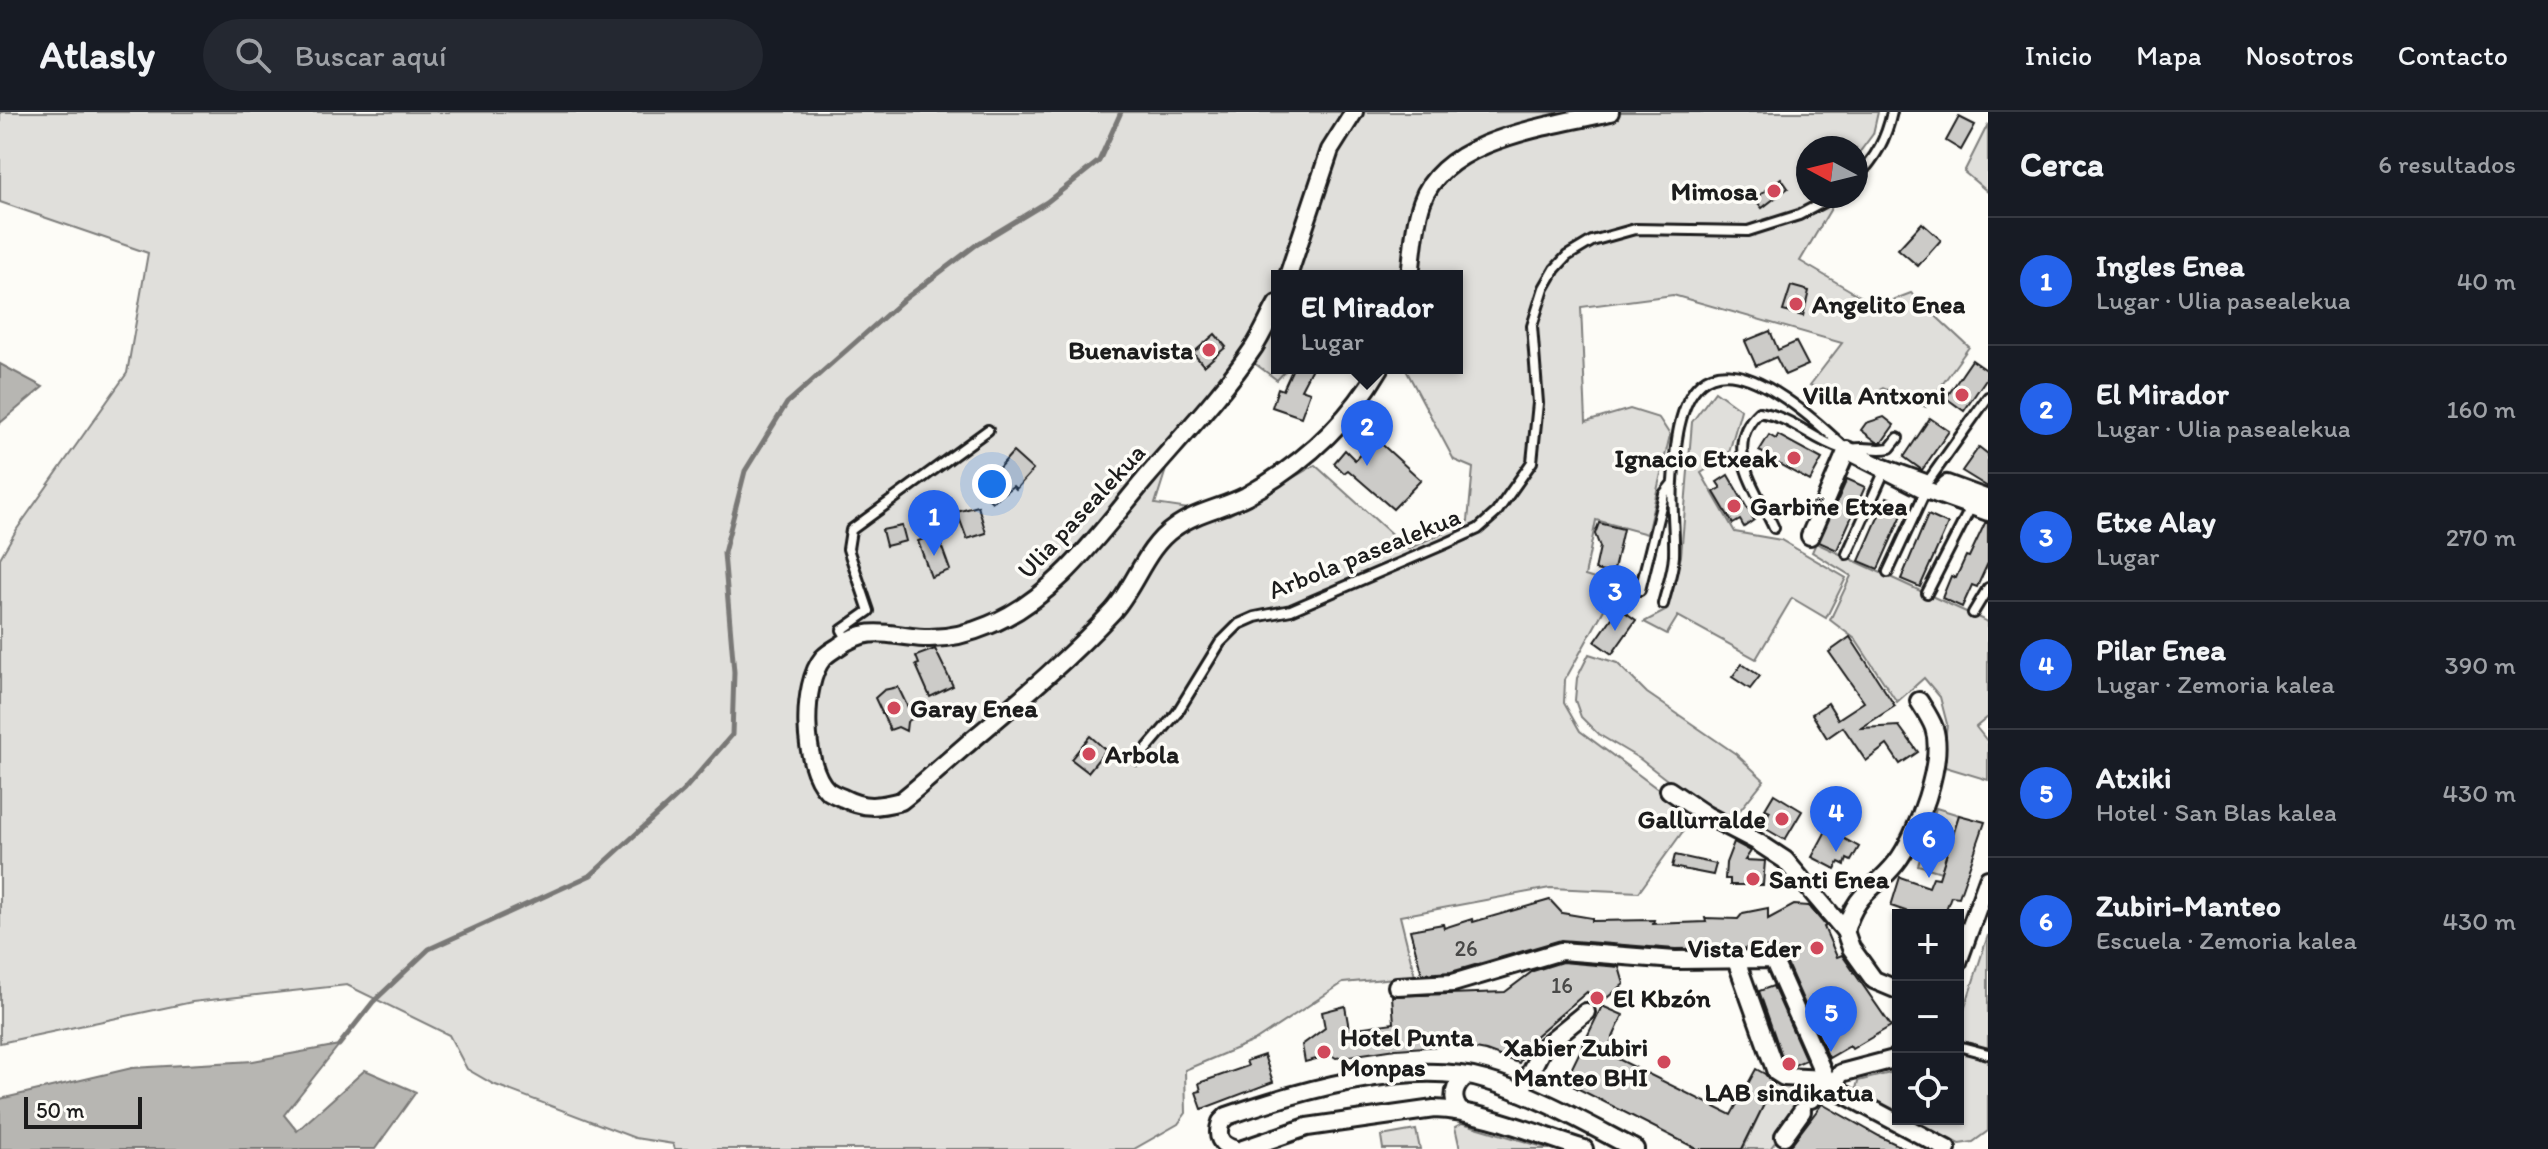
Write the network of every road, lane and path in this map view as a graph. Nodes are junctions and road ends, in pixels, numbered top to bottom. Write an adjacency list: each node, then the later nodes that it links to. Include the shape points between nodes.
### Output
1 (1354, 112): 6 (street, via 1330,150)
2 (1610, 112): 7 (street, via 1484,145 1440,173 1422,200)
3 (1892, 112): 4 (lane, via 1887,135)
4 (1868, 165)
5 (1812, 208): 31 (lane, Arbola pasealekua, via 1748,231 1635,229 1592,241 1567,256 1544,288 1532,326 1538,403 1532,462 1496,513 1478,529 1447,543 1291,610 1239,624)
6 (1290, 270)
7 (1411, 270)
8 (1271, 315): 29 (street, Ulia pasealekua, via 1254,346 1194,422 1085,549 1018,611 946,638 870,632)
9 (1376, 374): 29 (street, via 1330,435 1293,466 1244,497 1174,527 1087,637 901,801 862,807 827,790 817,772 807,732 812,678 824,657)
10 (1988, 397): 14 (lane, via 1929,480 1892,464)
11 (988, 430): 29 (lane, via 851,530 848,549 869,611 842,630)
12 (1898, 438): 13 (lane, via 1880,451 1865,446)
13 (1847, 450): 14 (street); 15 (lane, via 1768,386 1748,378 1710,377 1698,385 1684,410); 20 (lane, via 1781,416 1759,412 1748,423 1740,442 1743,461); 21 (street)
14 (1881, 468): 16 (street); 22 (lane)
15 (1672, 483): 25 (lane, via 1664,494); 27 (lane, via 1674,559)
16 (1932, 492): 17 (street, via 1947,484); 18 (street); 23 (lane)
17 (1988, 499)
18 (1972, 506): 19 (street); 26 (lane)
19 (1988, 512)
20 (1774, 528)
21 (1810, 536)
22 (1847, 554)
23 (1888, 572)
24 (1988, 588): 28 (lane)
25 (1640, 590)
26 (1927, 593)
27 (1663, 604)
28 (1973, 613)
29 (848, 640)
30 (1919, 701): 34 (street, via 1935,730 1924,809 1895,864 1851,909)
31 (1137, 760)
32 (1669, 790): 34 (street, via 1785,860)
33 (1988, 879): 35 (street)
34 (1845, 931): 38 (street, via 1874,980)
35 (1964, 945)
36 (1736, 960): 37 (street, via 1561,951 1453,983); 44 (street, via 1773,959); 44 (street, via 1776,1072)
37 (1397, 986)
38 (1892, 988)
39 (1586, 1012): 45 (street, via 1543,1047)
40 (1964, 1048): 41 (lane)
41 (1988, 1054)
42 (1892, 1059): 44 (street, via 1852,1068)
43 (1466, 1076): 45 (street); 46 (street, via 1454,1091); 48 (street, via 1434,1072 1294,1093 1227,1116 1219,1138)
44 (1831, 1080): 47 (street); 52 (street, via 1838,1091)
45 (1520, 1092): 51 (street)
46 (1460, 1111): 49 (street, via 1434,1109 1307,1127); 50 (street)
47 (1784, 1136)
48 (1234, 1149)
49 (1243, 1149)
50 (1584, 1149)
51 (1635, 1149)
52 (1947, 1149)

